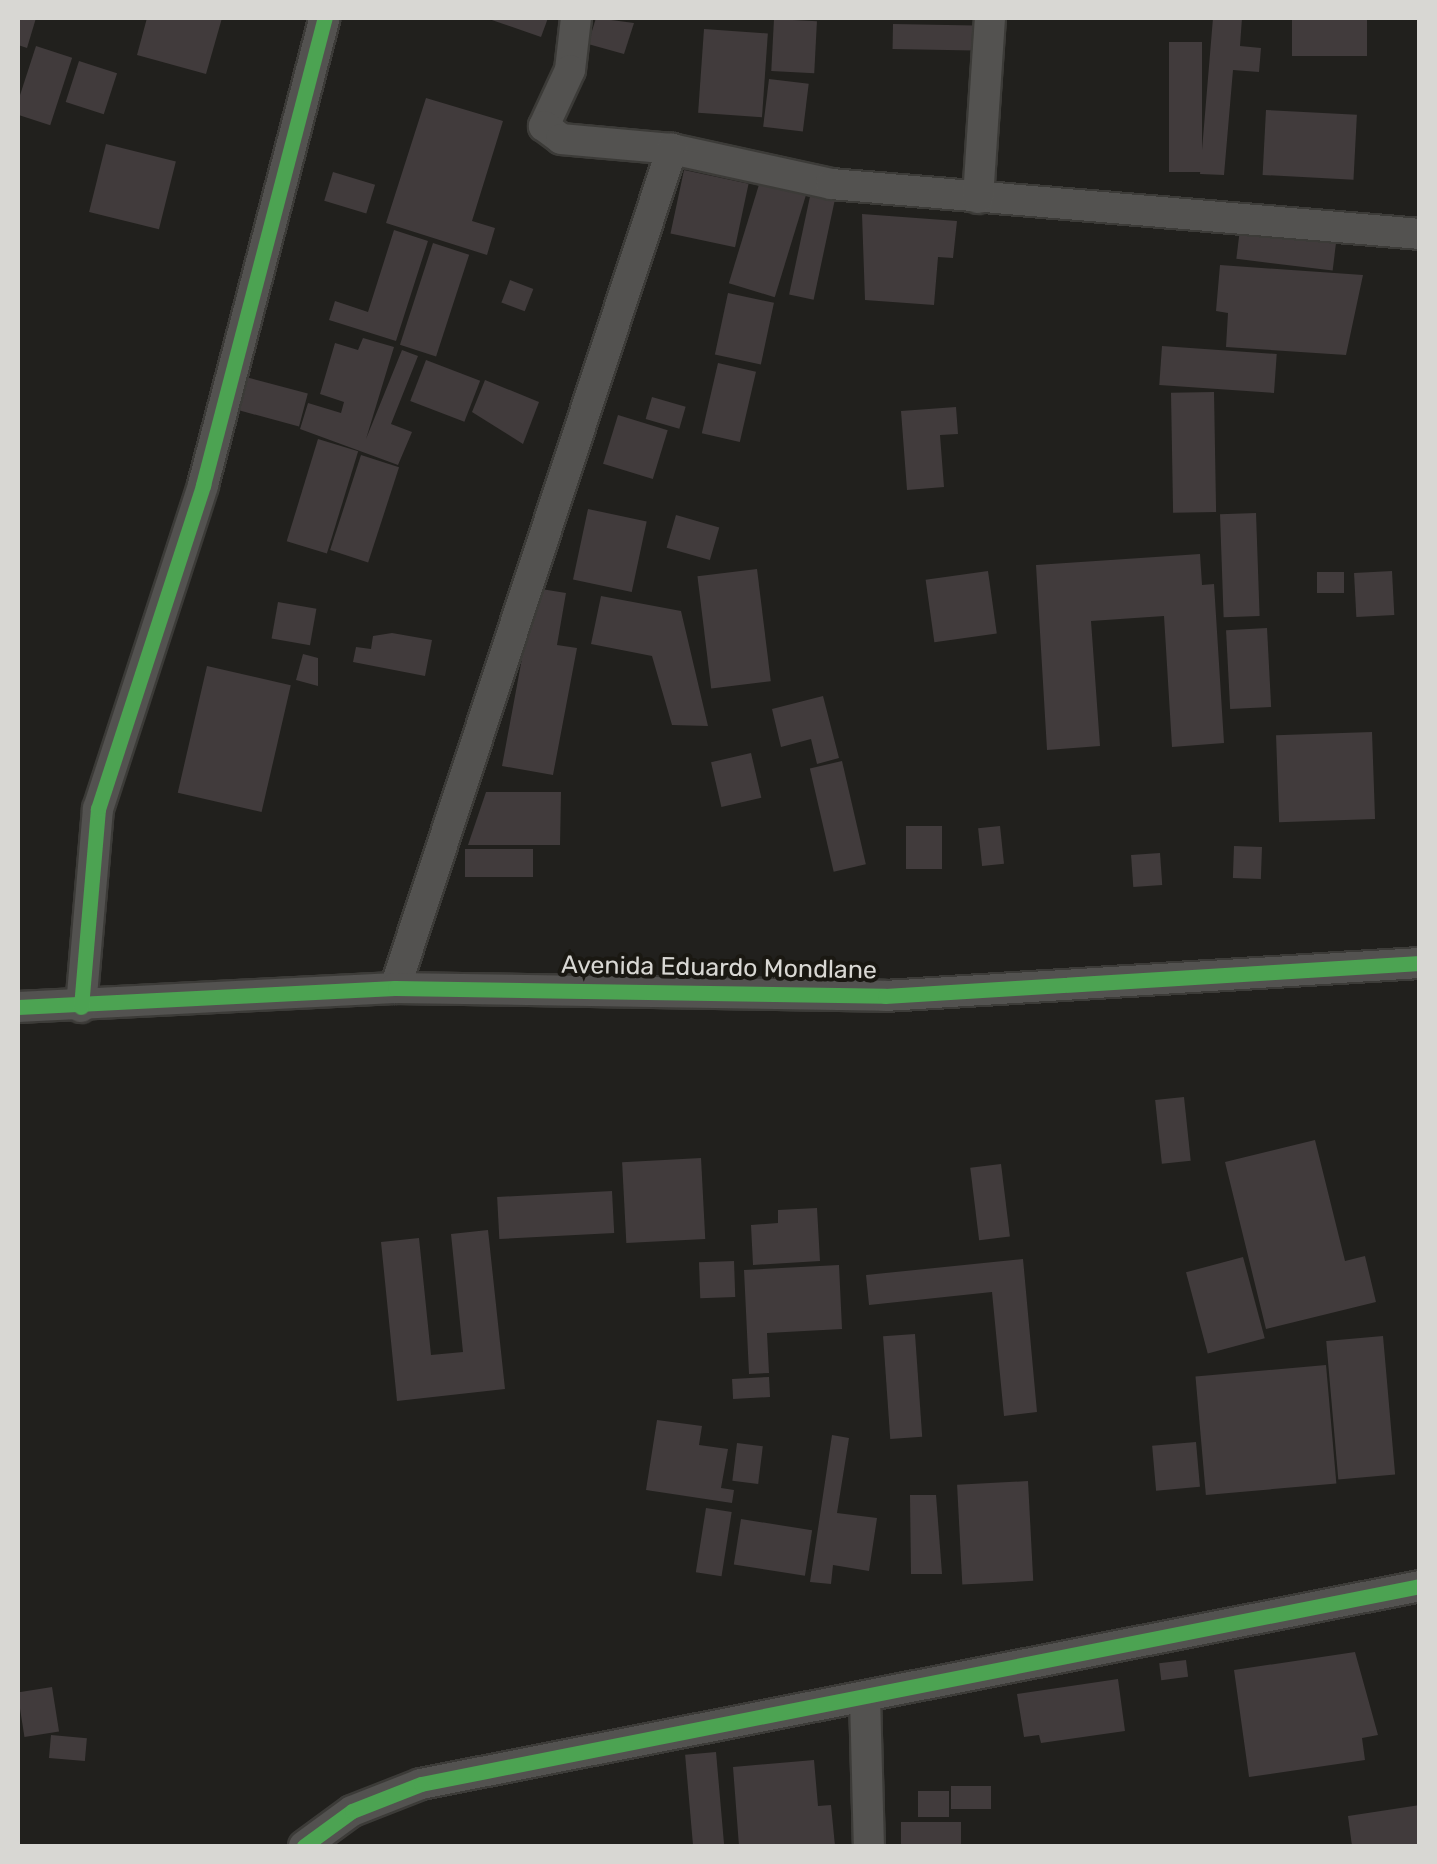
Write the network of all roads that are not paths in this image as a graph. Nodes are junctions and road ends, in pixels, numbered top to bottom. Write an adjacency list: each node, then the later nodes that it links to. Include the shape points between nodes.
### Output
1 (325, 18): 10 (street, via 203,485 98,809)
2 (576, 18): 4 (street, via 570,70 544,126 561,139)
3 (990, 18): 5 (street)
4 (672, 149): 5 (street, via 831,184); 8 (street)
5 (978, 198): 6 (street)
6 (1420, 234)
7 (1420, 963): 8 (street, Avenida Eduardo Mondlane, via 885,996)
8 (394, 988): 10 (street, Avenida Eduardo Mondlane)
9 (18, 1007): 10 (street, Avenida Eduardo Mondlane)
10 (81, 1007)
11 (1420, 1586): 12 (street)
12 (864, 1697): 13 (street, via 421,1784 352,1811); 14 (street)
13 (304, 1846)
14 (868, 1846)

